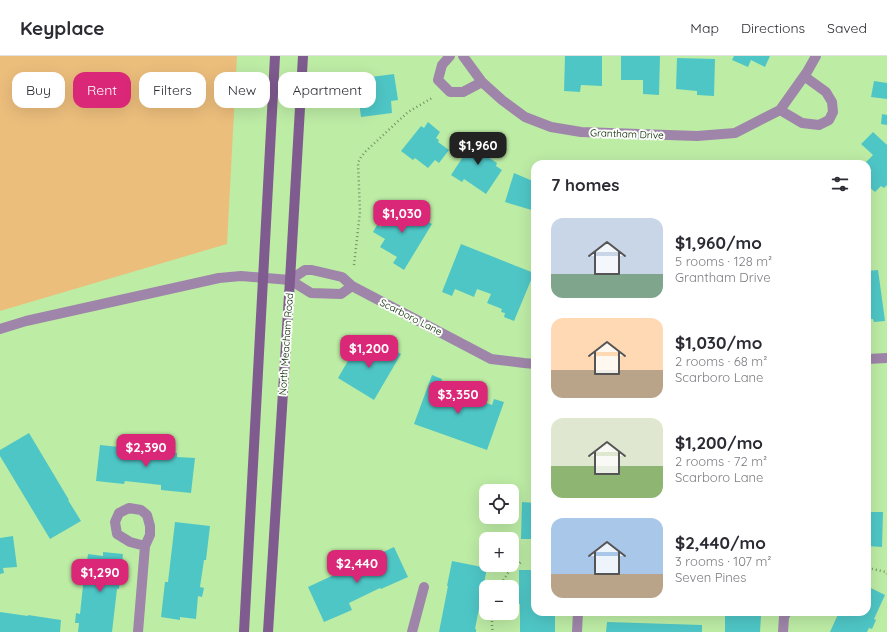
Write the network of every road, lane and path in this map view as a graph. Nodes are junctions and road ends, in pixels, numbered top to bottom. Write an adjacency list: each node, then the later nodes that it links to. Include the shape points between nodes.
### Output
1 (275, 56): 11 (main road)
2 (302, 56): 12 (main road, North Meacham Road)
3 (450, 56): 7 (street, via 442,64 438,80 450,92 463,92)
4 (463, 56): 7 (street, Grantham Drive)
5 (816, 56): 6 (street, Grantham Drive)
6 (804, 76): 9 (street, Grantham Drive); 9 (street, via 826,92 832,102 833,112 829,120 819,125 802,123)
7 (482, 82): 9 (street, Grantham Drive, via 525,117 551,127 581,132 697,136 735,133)
8 (432, 98): 10 (path, via 408,112 361,156 358,163 360,212)
9 (780, 110)
10 (354, 265)
11 (264, 278): 12 (street); 14 (street, via 219,278); 28 (main road)
12 (290, 280): 13 (street, via 311,293 341,294); 13 (street, Scarboro Lane, via 305,270 312,270 342,277); 29 (main road, North Meacham Road)
13 (352, 286): 17 (street, Scarboro Lane, via 491,358)
14 (0, 329)
15 (887, 358): 16 (street)
16 (871, 359)
17 (531, 364)
18 (145, 546): 27 (street)
19 (521, 562): 22 (path, via 508,572)
20 (871, 569): 21 (path)
21 (887, 574)
22 (503, 580)
23 (424, 587): 30 (street)
24 (578, 616): 32 (street)
25 (785, 616): 33 (street)
26 (492, 620): 31 (path)
27 (138, 632)
28 (244, 632)
29 (268, 632)
30 (412, 632)
31 (493, 632)
32 (577, 632)
33 (783, 632)

